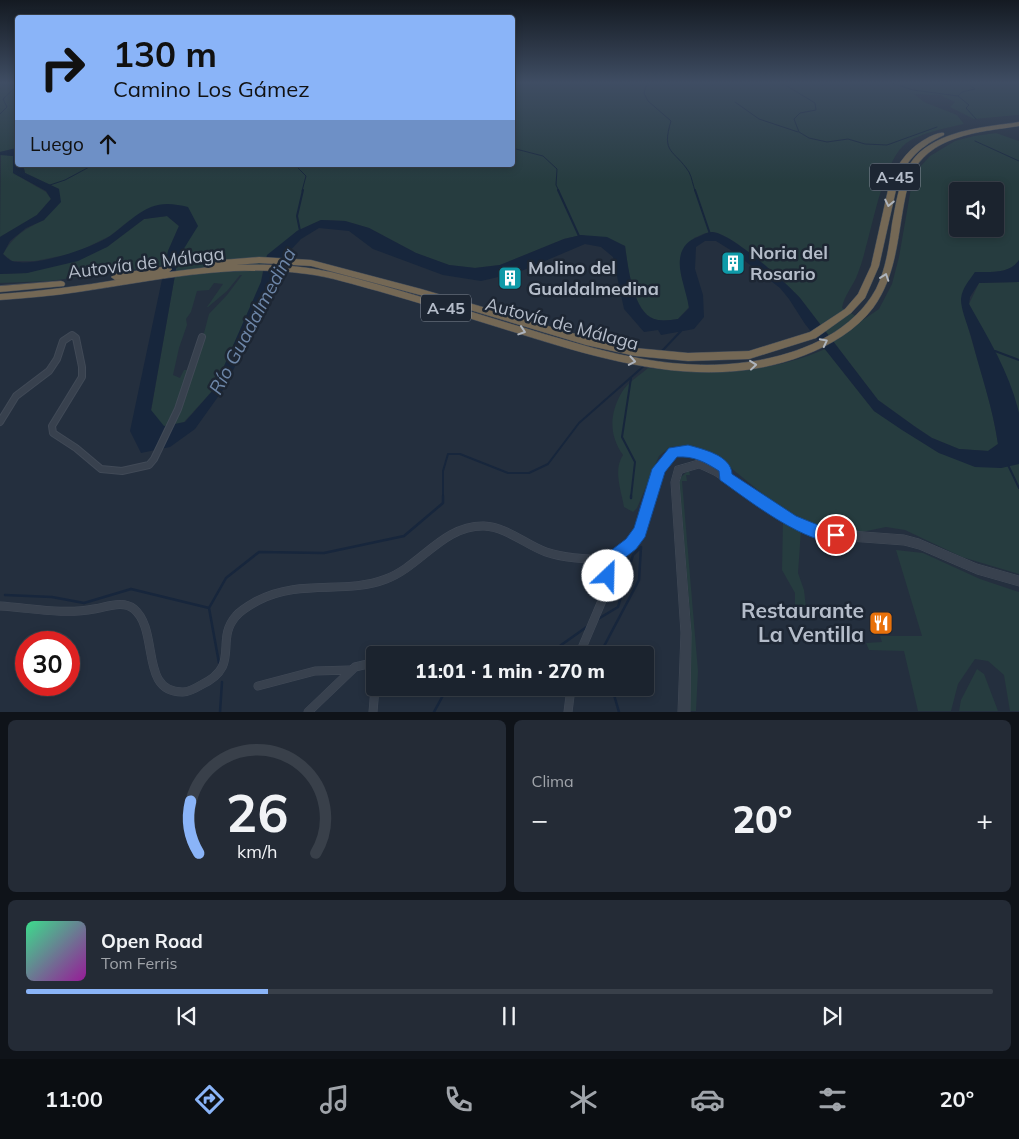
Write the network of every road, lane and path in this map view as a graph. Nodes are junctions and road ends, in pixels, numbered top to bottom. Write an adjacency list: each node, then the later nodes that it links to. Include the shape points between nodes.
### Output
1 (1018, 124): 6 (highway, Autovía de Málaga / A-45, one-way to 6, via 953,131 915,148 904,158 894,180 881,242 870,281 862,296 848,311 813,335); 6 (highway, Autovía de Málaga / A-45, one-way to 1, via 759,364 822,344 838,334 858,318 881,288 905,179 914,162 949,138)
2 (142, 276): 3 (highway, Autovía de Málaga / A-45); 4 (highway, Autovía de Málaga / A-45); 6 (highway, Autovía de Málaga / A-45, via 221,265 308,266 585,346 666,366)
3 (0, 290)
4 (0, 297)
5 (202, 337): 7 (street, via 178,409 149,466 122,471 101,469 53,433 52,426 82,377 76,338 72,335 63,341 48,372 16,396)
6 (718, 363)
7 (0, 422)
8 (725, 476): 9 (street, via 723,467 707,456 688,451 674,452 659,469 640,532 631,544); 10 (street, via 791,521 823,534 904,540 977,569); 21 (street, via 700,464 678,470 675,482 686,633)
9 (610, 560): 11 (street, via 547,553 486,525 466,528 444,538 401,573 369,583 328,584 280,591 256,601 234,618 222,671 210,682 184,692 166,689 156,680 146,620 133,608 117,604 86,610); 12 (street, via 604,596)
10 (1019, 581)
11 (0, 606)
12 (583, 646)
13 (366, 663): 14 (street)
14 (350, 670): 15 (street, via 312,671); 18 (street)
15 (258, 686)
16 (374, 696): 19 (street)
17 (570, 696): 20 (street)
18 (308, 712)
19 (373, 712)
20 (568, 712)
21 (684, 712)

